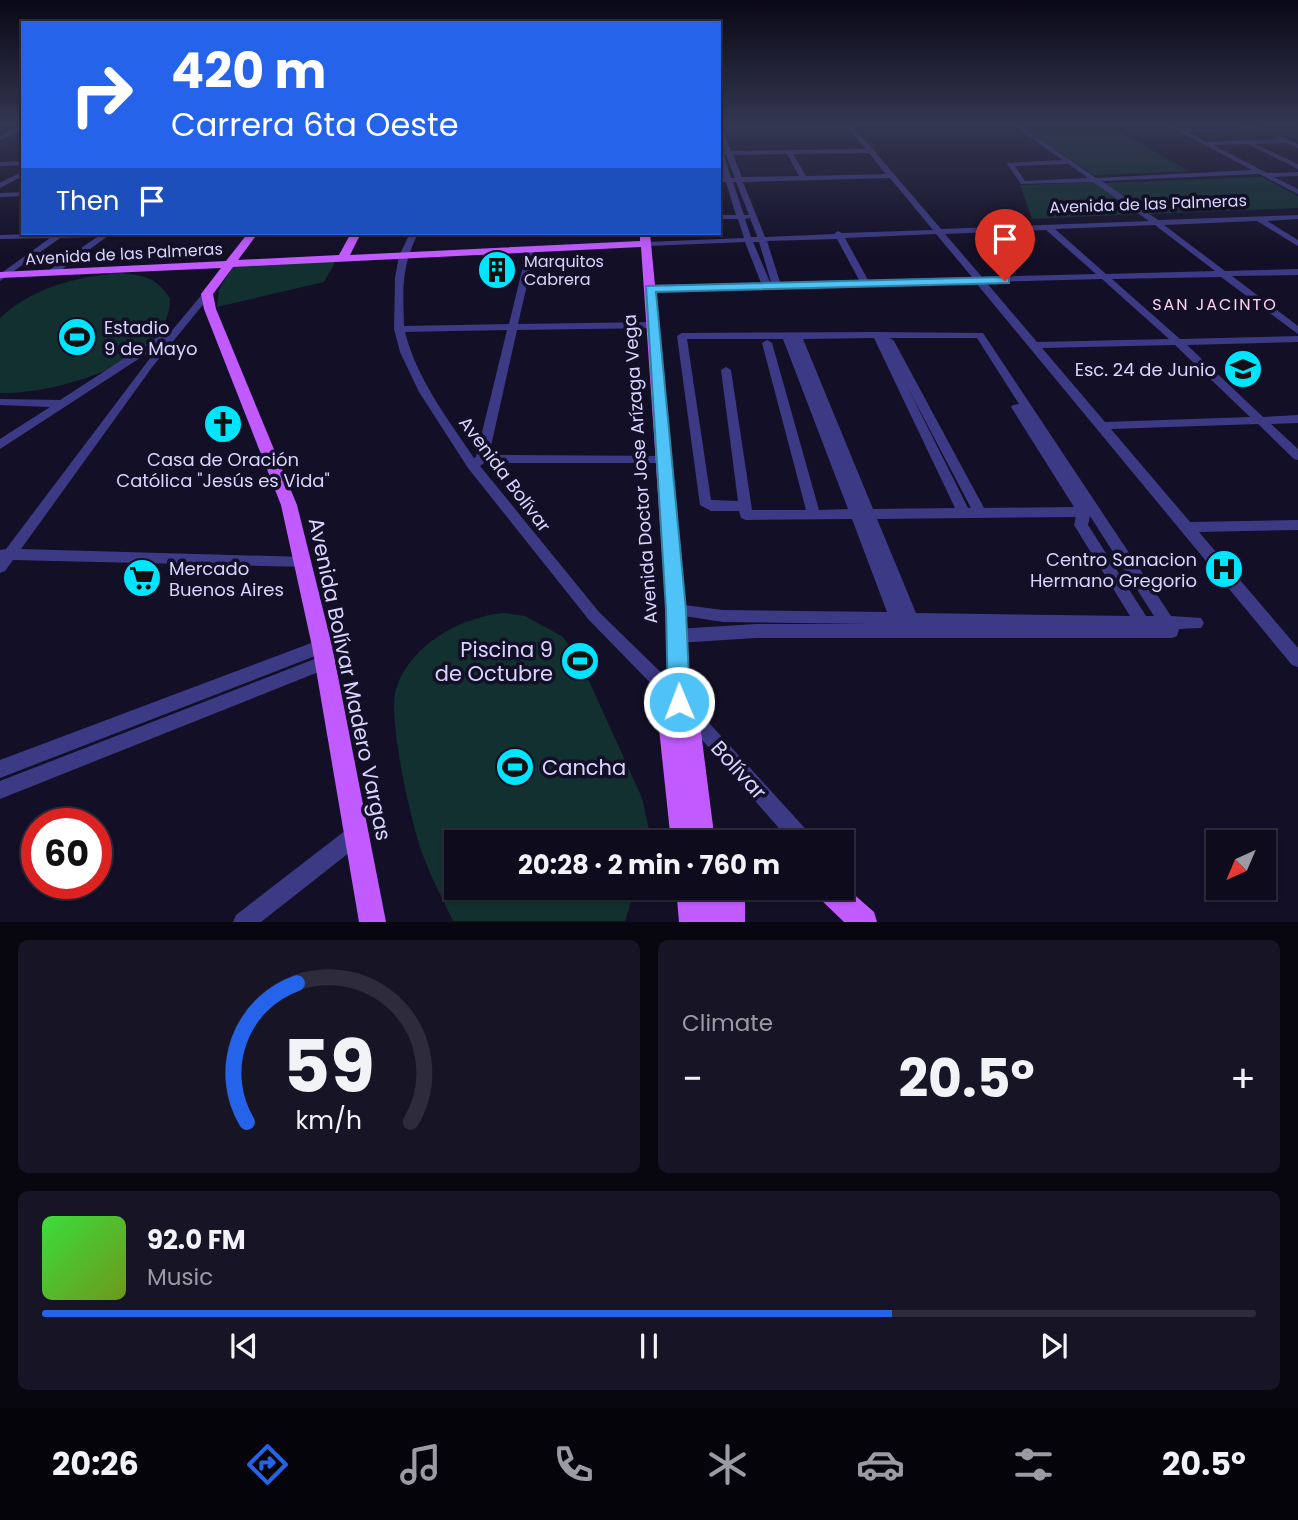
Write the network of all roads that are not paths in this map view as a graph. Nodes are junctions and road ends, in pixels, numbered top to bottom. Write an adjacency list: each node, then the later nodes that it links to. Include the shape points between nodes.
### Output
1 (732, 168): 15 (street)
2 (798, 168): 12 (street)
3 (884, 168): 11 (street)
4 (1013, 168): 16 (street, via 1023,183)
5 (1045, 168): 16 (street)
6 (1079, 168): 13 (street)
7 (1252, 168): 9 (street)
8 (21, 174): 17 (street)
9 (1263, 174): 10 (street); 13 (street); 18 (street)
10 (1298, 174)
11 (891, 176): 12 (street); 28 (street)
12 (804, 178): 15 (street)
13 (1094, 179): 16 (street); 26 (street)
14 (724, 180): 15 (street); 23 (street)
15 (739, 180): 24 (street)
16 (1062, 181)
17 (0, 186)
18 (1298, 192)
19 (21, 194): 20 (street)
20 (0, 195)
21 (1298, 216): 25 (street, Avenida de las Palmeras)
22 (721, 217): 23 (street)
23 (741, 217): 24 (street); 39 (street)
24 (753, 217): 38 (street)
25 (1256, 217): 26 (street, Avenida de las Palmeras); 40 (street)
26 (1155, 222): 27 (street, Avenida de las Palmeras); 47 (street)
27 (1046, 226): 28 (street, Avenida de las Palmeras); 49 (street)
28 (935, 231): 35 (street, Avenida de las Palmeras); 50 (street)
29 (40, 235): 36 (street)
30 (59, 235): 48 (street)
31 (105, 235): 45 (street)
32 (251, 235): 44 (main road)
33 (355, 235): 43 (main road)
34 (413, 235): 42 (street, Avenida Bolívar)
35 (839, 235): 38 (street, Avenida de las Palmeras); 51 (street)
36 (0, 237)
37 (646, 238): 39 (street, Avenida de las Palmeras); 41 (main road, Avenida de las Palmeras); 53 (main road, Avenida Doctor Jose Arízaga Vega)
38 (762, 238): 39 (street, Avenida de las Palmeras); 52 (street)
39 (748, 240): 52 (street)
40 (1298, 244)
41 (535, 246): 42 (main road, Avenida de las Palmeras); 56 (street)
42 (404, 254): 43 (main road, Avenida de las Palmeras); 58 (street, Avenida Bolívar, via 398,278)
43 (344, 257): 44 (main road, Avenida de las Palmeras)
44 (229, 262): 45 (main road, Avenida de las Palmeras); 54 (main road)
45 (54, 271): 48 (main road, Avenida de las Palmeras)
46 (1298, 271): 47 (street)
47 (1224, 273): 49 (street); 59 (street)
48 (3, 274)
49 (1104, 277): 50 (street); 63 (street)
50 (980, 282): 51 (street); 65 (street)
51 (866, 284): 52 (street)
52 (772, 286): 53 (street)
53 (650, 288): 55 (main road, Avenida Doctor Jose Arízaga Vega)
54 (207, 294): 57 (street); 87 (main road, Avenida Bolívar Madero Vargas, via 289,505)
55 (654, 325): 56 (street); 76 (main road, Avenida Doctor Jose Arízaga Vega)
56 (514, 326): 58 (street); 77 (street)
57 (178, 327): 66 (street); 67 (street)
58 (399, 329): 77 (street, Avenida Bolívar, via 424,393)
59 (1297, 338): 63 (street)
60 (794, 339): 61 (street); 62 (street); 64 (street); 82 (street)
61 (882, 339): 79 (street, via 980,335); 80 (street); 81 (street)
62 (682, 340): 64 (street); 78 (street, via 705,502)
63 (1177, 341): 65 (street); 72 (street)
64 (767, 343): 83 (street)
65 (1033, 345): 73 (street)
66 (149, 364): 67 (street); 86 (street)
67 (122, 367): 70 (street)
68 (726, 370): 78 (street)
69 (0, 402): 70 (street)
70 (63, 404): 74 (street)
71 (1298, 419): 72 (street)
72 (1258, 420): 73 (street); 75 (street)
73 (1100, 426): 85 (street)
74 (0, 445)
75 (1298, 456)
76 (664, 460): 77 (street); 89 (main road, Avenida Doctor Jose Arízaga Vega)
77 (477, 462): 98 (street, Avenida Bolívar, via 594,616)
78 (746, 506): 83 (street, via 746,515)
79 (1090, 512): 81 (street); 91 (street, via 1081,525); 92 (street)
80 (964, 513): 81 (street); 82 (street)
81 (980, 513)
82 (863, 514): 83 (street); 90 (street)
83 (814, 515)
84 (1298, 525): 85 (street)
85 (1186, 527): 97 (street)
86 (5, 554): 87 (street); 88 (street)
87 (304, 562): 96 (main road, Avenida Bolívar Madero Vargas)
88 (0, 567)
89 (676, 610): 94 (street); 95 (main road, Avenida Doctor Jose Arízaga Vega)
90 (904, 618): 91 (street); 94 (street)
91 (1141, 621): 92 (street)
92 (1167, 622): 93 (street); 94 (street, via 1172,631)
93 (1196, 623)
94 (724, 624): 95 (street)
95 (677, 636): 98 (main road, Avenida Doctor Jose Arízaga Vega)
96 (323, 654): 99 (street); 100 (street); 104 (main road, Avenida Bolívar Madero Vargas)
97 (1298, 660)
98 (677, 700): 101 (main road, Avenida Doctor Jose Arízaga Vega, via 669,719); 102 (main road, Avenida Doctor Jose Arízaga Vega, via 689,724); 103 (street, Bolívar)
99 (0, 769)
100 (0, 790)
101 (683, 830)
102 (702, 830)
103 (792, 830)
104 (357, 834): 110 (street); 111 (main road, Avenida Bolívar Madero Vargas)
105 (690, 900): 112 (main road)
106 (710, 900): 113 (main road)
107 (732, 900): 114 (main road)
108 (840, 900): 115 (main road)
109 (854, 900): 116 (street)
110 (243, 922)
111 (373, 922)
112 (693, 922)
113 (713, 922)
114 (732, 922)
115 (864, 922)
116 (873, 922)

